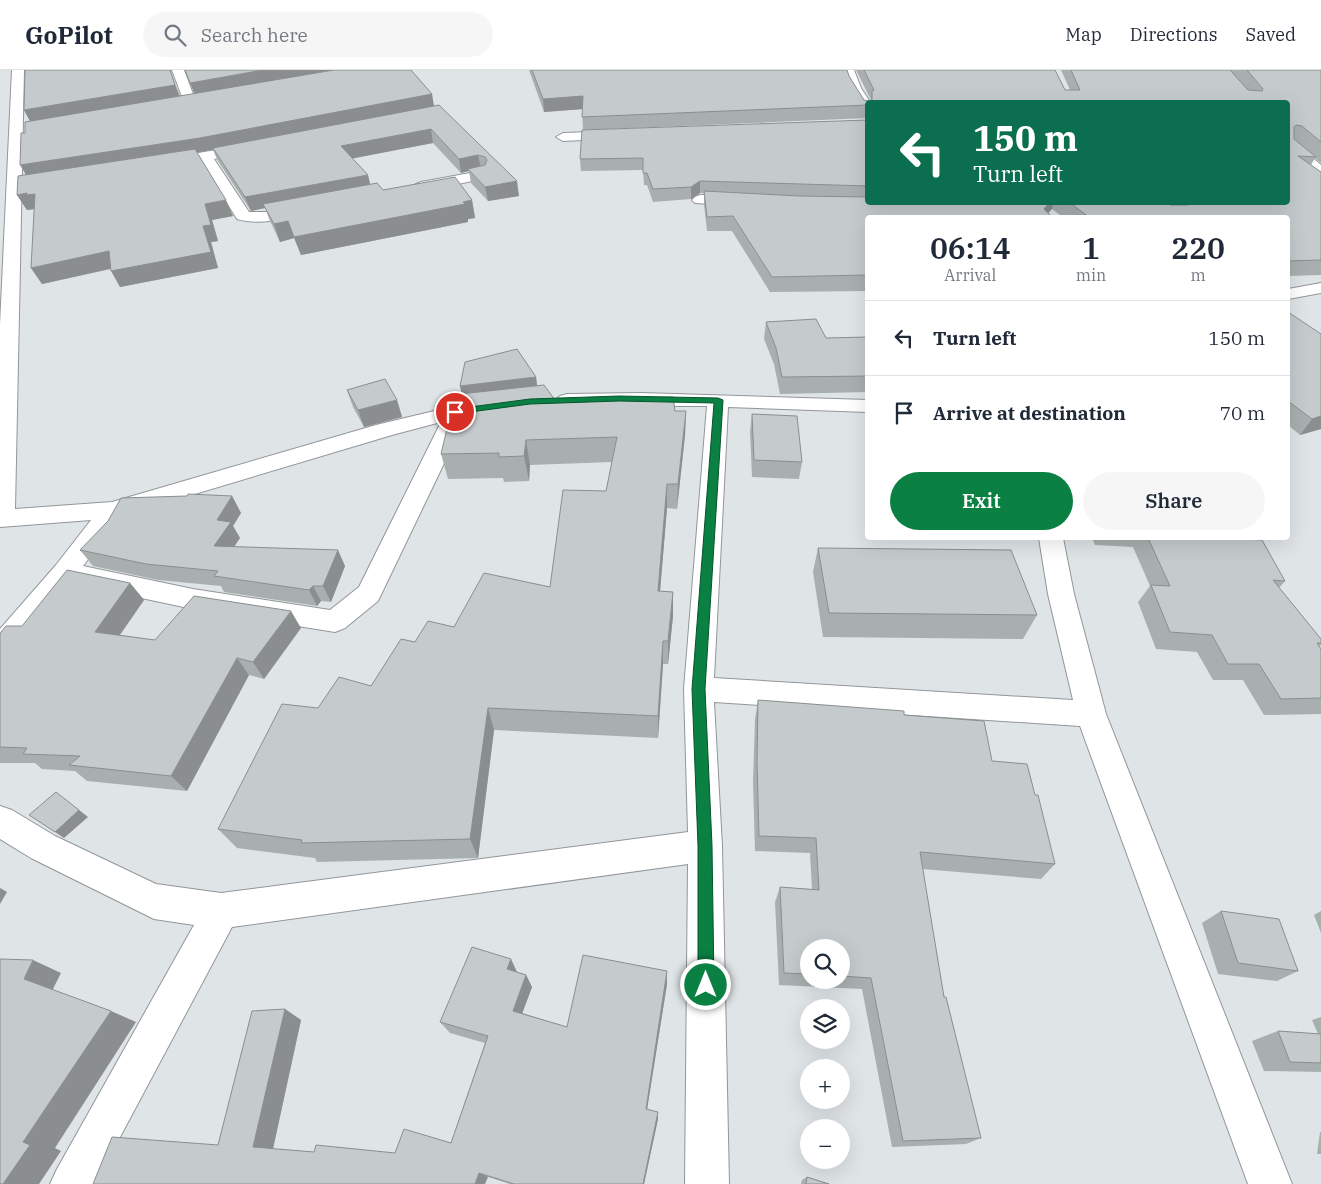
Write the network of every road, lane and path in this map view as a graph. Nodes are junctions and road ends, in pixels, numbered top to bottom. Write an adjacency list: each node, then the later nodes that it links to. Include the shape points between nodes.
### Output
1 (178, 70): 4 (street)
2 (848, 70): 5 (street)
3 (15, 81): 6 (street)
4 (190, 102)
5 (865, 104)
6 (13, 131): 16 (street)
7 (630, 134): 8 (street)
8 (563, 137)
9 (269, 144): 11 (street)
10 (1290, 146): 13 (street)
11 (206, 157): 12 (street); 20 (street, via 243,216 263,217)
12 (150, 165)
13 (1321, 172)
14 (482, 176): 17 (street)
15 (32, 184): 16 (street)
16 (13, 187): 23 (street)
17 (406, 190)
18 (700, 200): 19 (street)
19 (758, 202)
20 (320, 206)
21 (1321, 288): 22 (street)
22 (1290, 294)
23 (5, 321): 30 (street)
24 (718, 400): 25 (street, via 619,398); 27 (street); 34 (street)
25 (550, 401)
26 (511, 404): 28 (street)
27 (865, 406)
28 (455, 412): 29 (street); 32 (street, via 369,594 335,621 193,599)
29 (112, 510): 30 (street); 32 (street)
30 (1, 519)
31 (1051, 540): 35 (street)
32 (65, 572): 33 (street)
33 (0, 648)
34 (698, 689): 35 (street); 37 (street)
35 (1091, 714): 41 (street)
36 (0, 821): 38 (street, via 43,847 154,901)
37 (705, 846): 38 (street); 40 (street)
38 (221, 911): 39 (street)
39 (72, 1184)
40 (708, 1184)
41 (1270, 1184)

